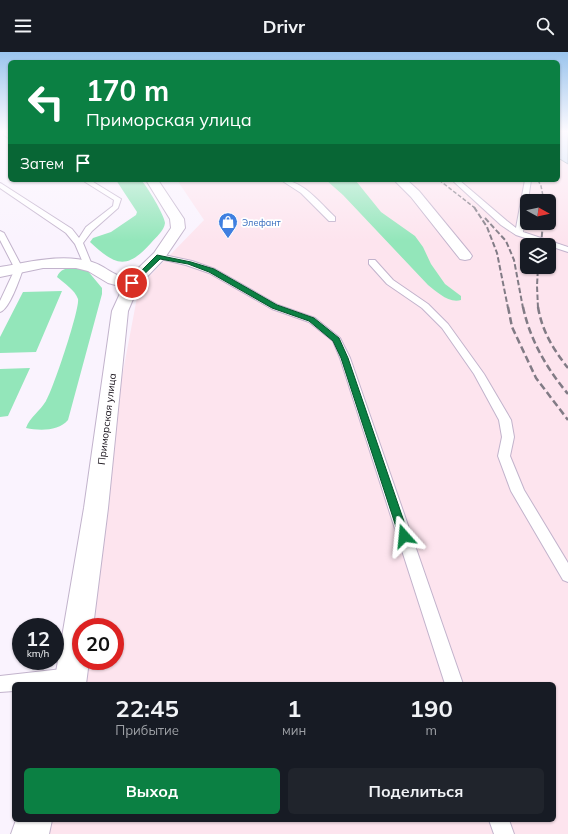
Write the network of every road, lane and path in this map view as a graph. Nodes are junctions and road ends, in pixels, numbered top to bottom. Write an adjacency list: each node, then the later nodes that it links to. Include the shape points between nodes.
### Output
1 (88, 182): 11 (lane, via 118,200 116,207 89,229)
2 (153, 182): 13 (street, Приморская улица, via 178,223 178,228)
3 (289, 182): 8 (lane)
4 (402, 182): 14 (street, via 415,194)
5 (457, 182): 10 (lane)
6 (528, 182): 10 (lane)
7 (0, 185): 11 (lane, via 69,232)
8 (332, 219)
9 (0, 233): 17 (lane)
10 (519, 233): 12 (lane)
11 (79, 243): 16 (lane)
12 (568, 250)
13 (159, 256): 19 (street, Приморская улица); 24 (lane, via 212,271 275,306 312,320 336,340 345,358)
14 (465, 256)
15 (372, 262): 21 (lane, via 390,282 424,306 445,326 479,374 505,420 508,437 504,456 518,491)
16 (88, 265): 17 (street, via 62,263); 19 (street, via 110,279)
17 (19, 269): 18 (street); 20 (lane)
18 (0, 272)
19 (132, 283): 22 (street, Приморская улица, via 120,311 96,508)
20 (0, 309)
21 (568, 576)
22 (71, 680): 23 (lane)
23 (36, 682)
24 (453, 682)
25 (12, 683): 26 (lane)
26 (0, 684)
27 (33, 822): 29 (street)
28 (500, 822): 30 (lane)
29 (30, 834)
30 (504, 834)

